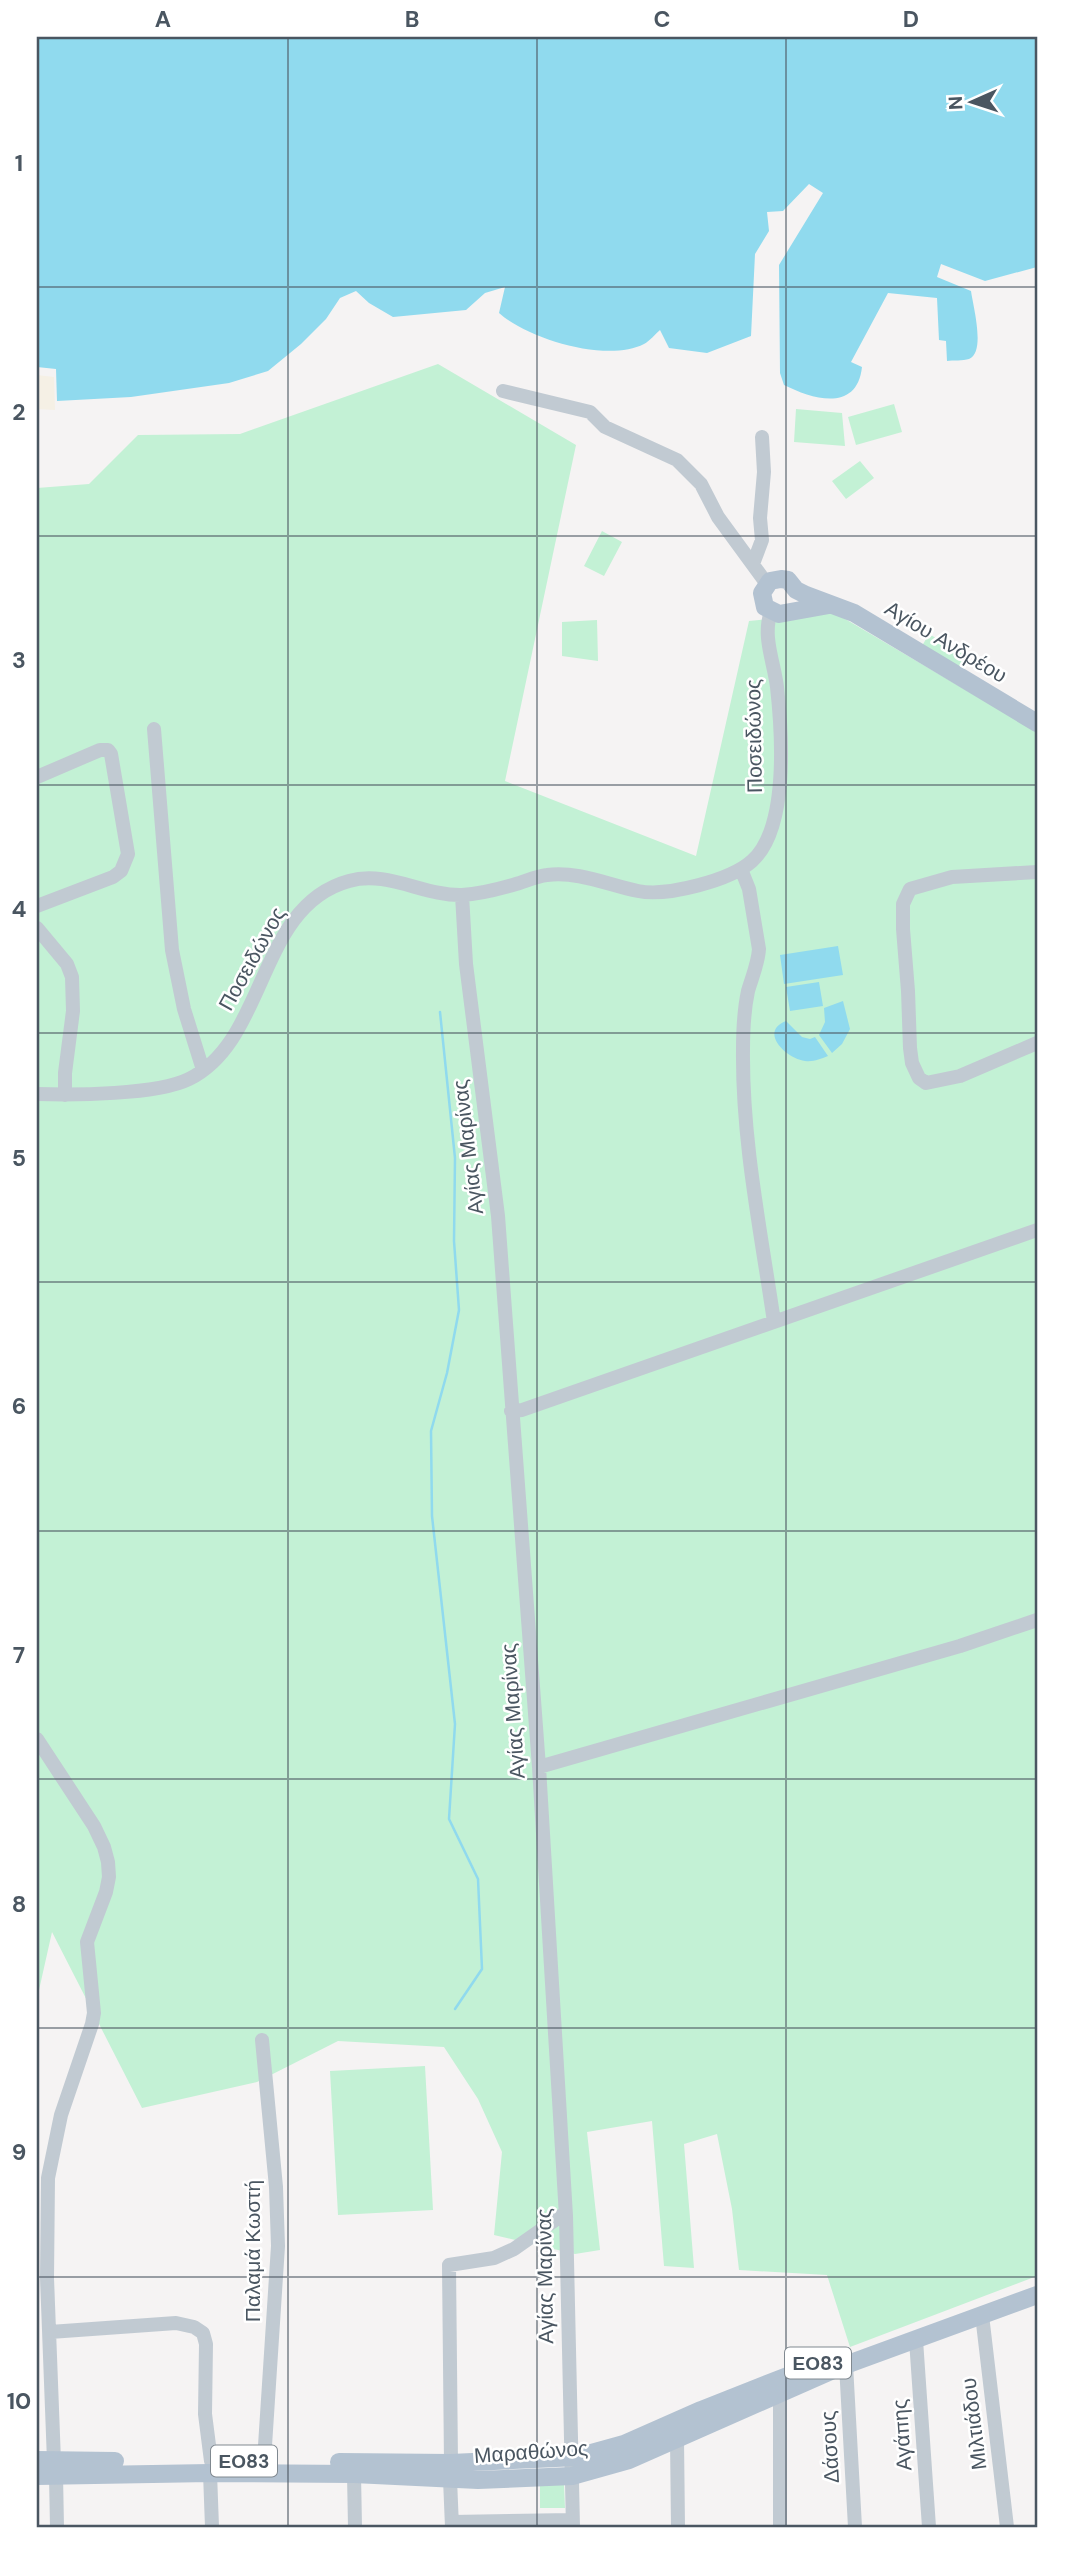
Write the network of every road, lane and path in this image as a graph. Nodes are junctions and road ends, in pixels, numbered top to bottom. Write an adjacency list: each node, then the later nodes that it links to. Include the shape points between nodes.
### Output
1 (503, 391): 3 (street, via 590,412 605,427 677,460 701,485)
2 (762, 437): 3 (street, via 762,540)
3 (753, 564): 4 (street)
4 (767, 584): 5 (main road, Αγίου Ανδρέου, via 781,579); 7 (main road, via 762,597 765,607)
5 (796, 590): 6 (main road, Αγίου Ανδρέου); 7 (main road, via 796,602)
6 (829, 605): 7 (main road, Αγίου Ανδρέου); 8 (main road, Αγίου Ανδρέου, via 854,613)
7 (780, 611): 11 (street, Ποσειδώνος, via 767,628 779,720 773,828 765,846)
8 (1037, 723)
9 (154, 729): 17 (street, via 172,950)
10 (37, 777): 14 (street, via 107,750 128,854 113,877)
11 (741, 869): 13 (street, Ποσειδώνος, via 655,892 594,878 545,874 512,886); 21 (street, via 759,949 743,1028 750,1164)
12 (1037, 872): 16 (street, via 952,877 910,889 903,904 903,929 910,1048 919,1078 926,1083 960,1076)
13 (462, 895): 17 (street, Ποσειδώνος, via 365,878 317,895 274,953 232,1038); 22 (street, Αγίας Μαρίνας, via 466,964 498,1216)
14 (37, 906)
15 (37, 928): 19 (street, via 72,977)
16 (1037, 1043)
17 (203, 1070): 19 (street, Ποσειδώνος, via 161,1087)
18 (37, 1094): 19 (street, Ποσειδώνος)
19 (65, 1095)
20 (1037, 1230): 21 (street)
21 (774, 1322): 22 (street)
22 (512, 1411): 25 (street, Αγίας Μαρίνας)
23 (1037, 1620): 25 (street)
24 (37, 1740): 31 (street, via 94,1826 104,1847 109,1877 87,1942 92,2024 61,2115 48,2178)
25 (539, 1767): 27 (street, Αγίας Μαρίνας)
26 (262, 2040): 36 (street, Παλαμά Κωστή, via 278,2246)
27 (565, 2213): 39 (street, Αγίας Μαρίνας); 40 (street, via 494,2258 449,2264)
28 (1037, 2282): 39 (main road, Μαραθώνος / ΕΟ83, via 835,2356)
29 (1037, 2295): 30 (main road, Μαραθώνος / ΕΟ83)
30 (982, 2315): 32 (main road, Μαραθώνος / ΕΟ83); 52 (street, Μιλτιάδου)
31 (50, 2332): 37 (street); 38 (street, via 176,2323 203,2333)
32 (916, 2340): 33 (main road, Μαραθώνος / ΕΟ83); 51 (street, Αγάπης)
33 (846, 2365): 34 (main road, Μαραθώνος / ΕΟ83); 50 (street, Δάσους)
34 (780, 2393): 35 (main road, Μαραθώνος / ΕΟ83); 49 (street)
35 (677, 2440): 39 (main road, Μαραθώνος / ΕΟ83, via 629,2460); 48 (street)
36 (264, 2461): 38 (main road, Μαραθώνος / ΕΟ83); 40 (main road, Μαραθώνος / ΕΟ83)
37 (49, 2465): 38 (main road, Μαραθώνος / ΕΟ83); 42 (main road, Μαραθώνος / ΕΟ83); 45 (street)
38 (211, 2467): 41 (main road, Μαραθώνος / ΕΟ83); 46 (street)
39 (571, 2467): 40 (main road, Μαραθώνος / ΕΟ83, via 478,2480); 43 (street, Αγίας Μαρίνας)
40 (450, 2471): 41 (main road, Μαραθώνος / ΕΟ83); 44 (street)
41 (354, 2474): 47 (street)
42 (37, 2476)
43 (573, 2524): 44 (street)
44 (452, 2525)
45 (57, 2527)
46 (212, 2527)
47 (355, 2527)
48 (678, 2527)
49 (779, 2527)
50 (855, 2527)
51 (929, 2527)
52 (1007, 2527)

